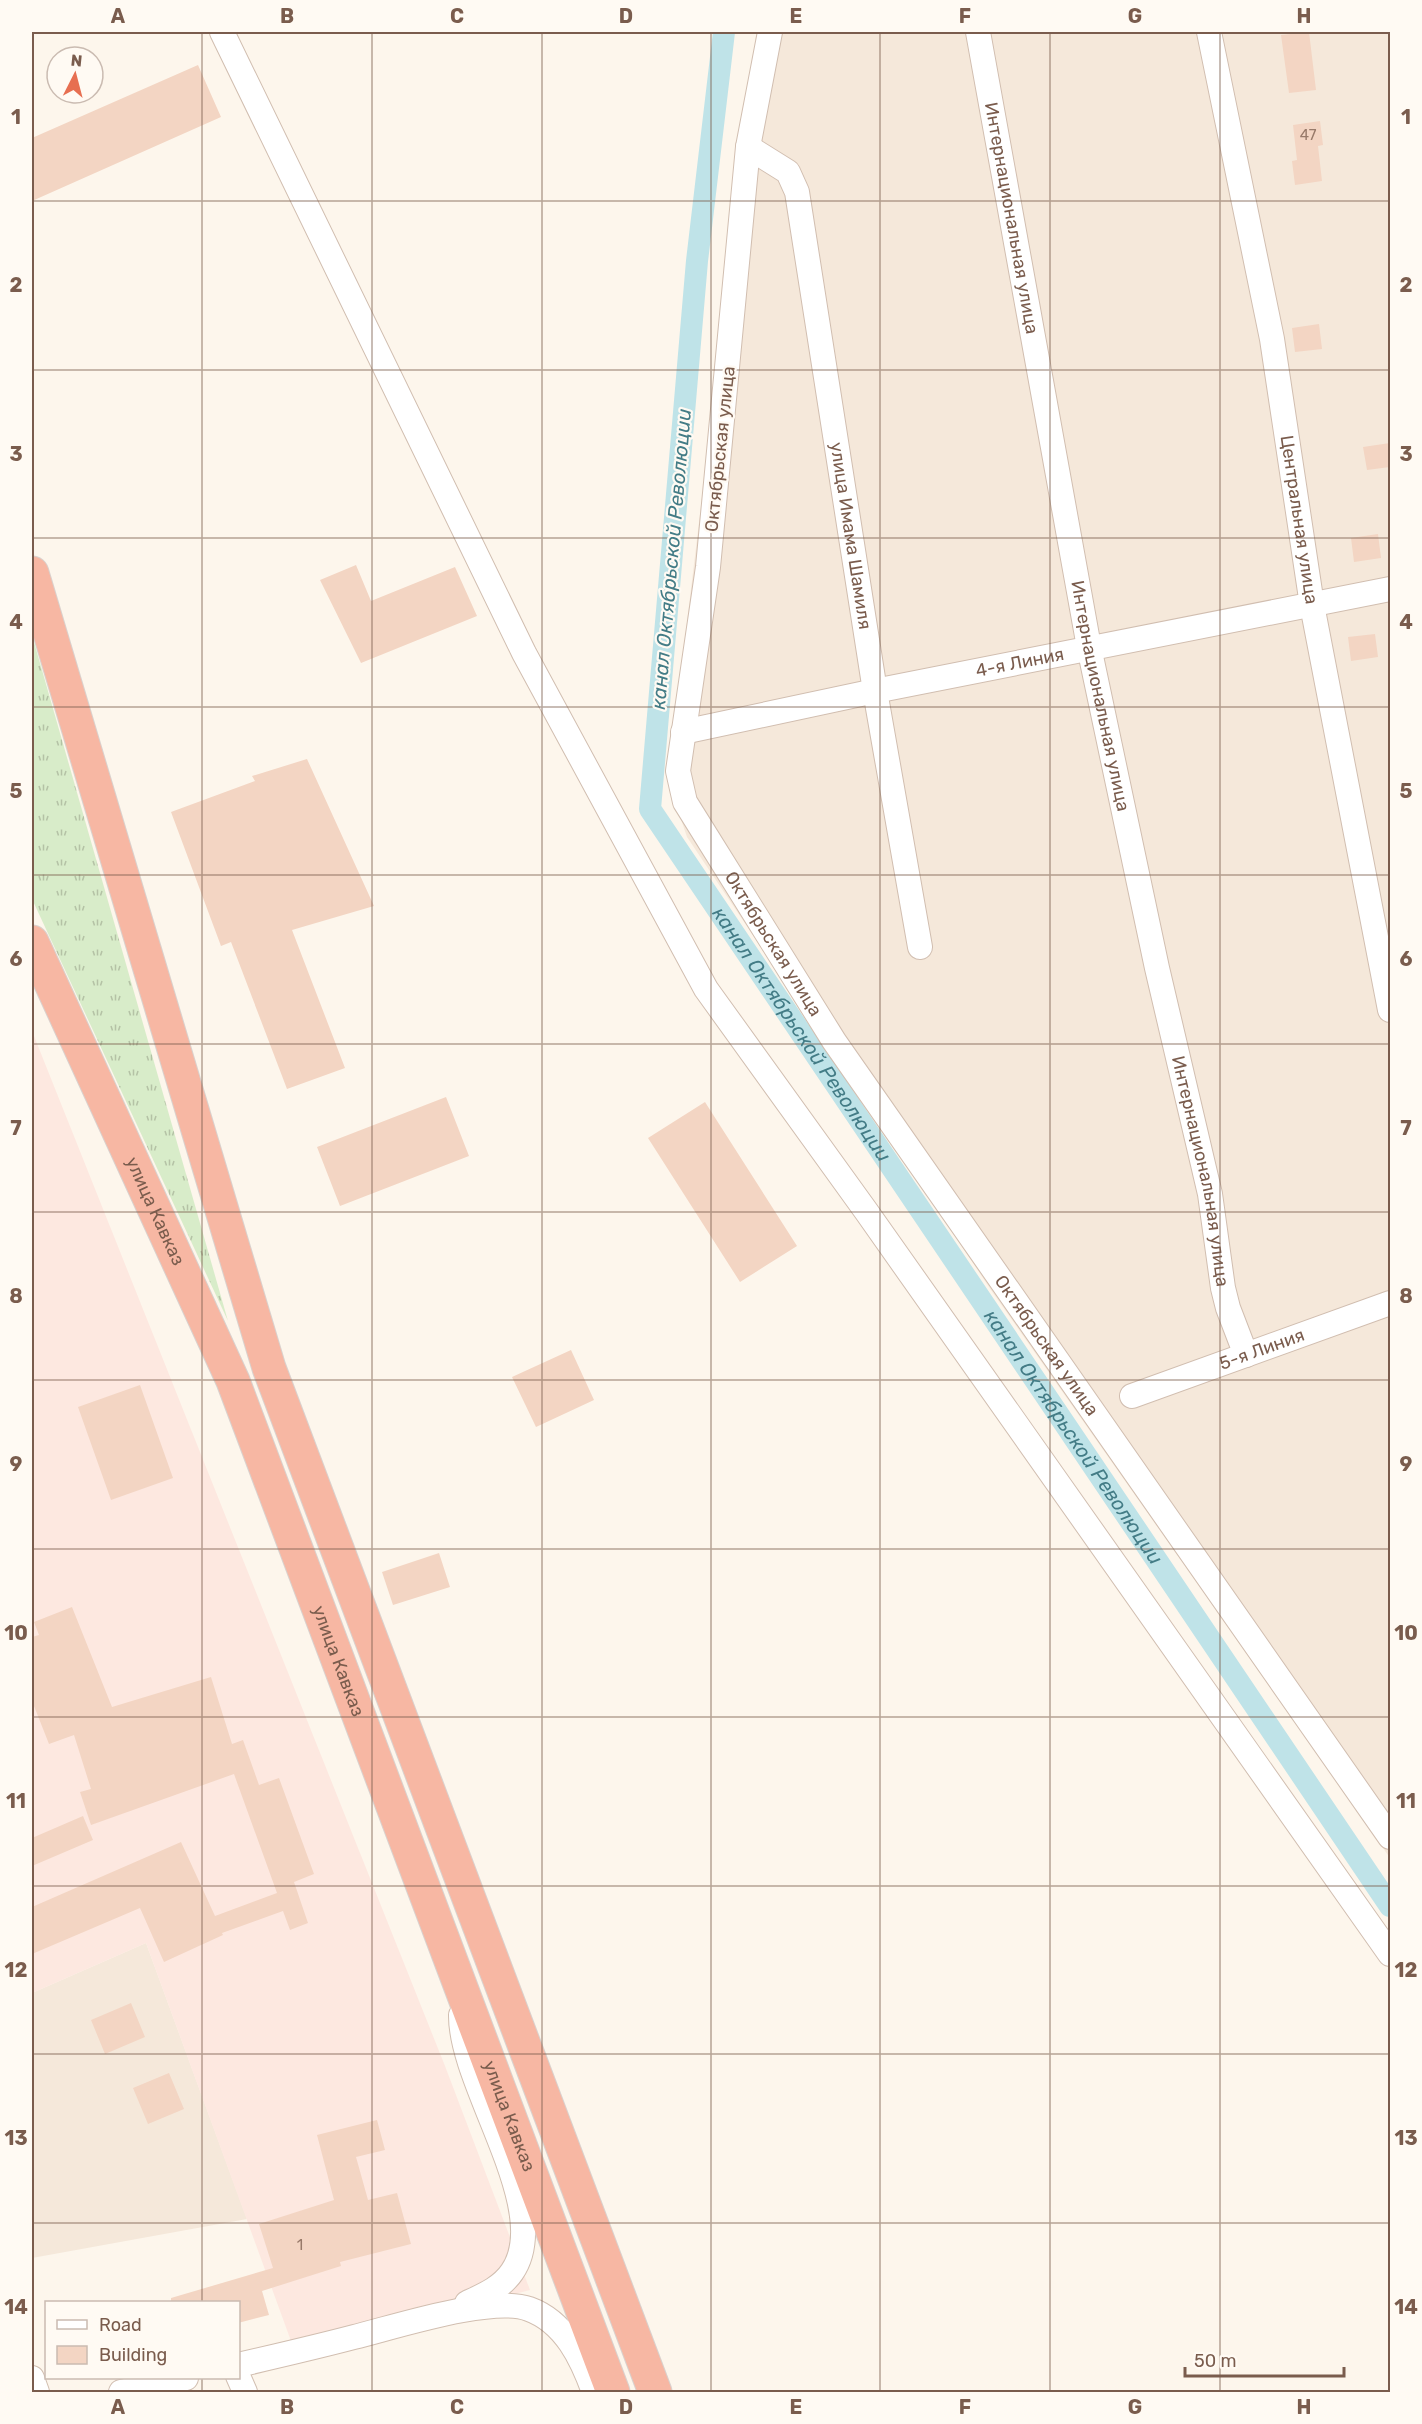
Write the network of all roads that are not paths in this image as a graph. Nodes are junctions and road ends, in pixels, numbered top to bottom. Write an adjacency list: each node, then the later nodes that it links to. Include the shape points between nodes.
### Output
1 (222, 32): 19 (street, via 524,653 706,989)
2 (770, 32): 5 (street, Октябрьская улица)
3 (978, 32): 9 (street, Интернациональная улица)
4 (1209, 32): 8 (street, Центральная улица, via 1272,339)
5 (748, 147): 10 (street, улица Имама Шамиля, via 788,172 797,192); 11 (street, Октябрьская улица, via 708,567)
6 (32, 573): 29 (highway, via 269,1368)
7 (1390, 589): 8 (street, 4-я Линия)
8 (1312, 605): 9 (street, 4-я Линия); 14 (street, Центральная улица)
9 (1089, 647): 10 (street, 4-я Линия); 16 (street, Интернациональная улица, via 1157,969 1210,1194 1223,1288)
10 (875, 691): 11 (street, 4-я Линия); 13 (street, улица Имама Шамиля)
11 (683, 732): 18 (street, Октябрьская улица, via 678,771 685,802 834,1041)
12 (32, 942): 20 (highway, улица Кавказ, via 233,1381)
13 (920, 947)
14 (1390, 1010)
15 (1390, 1304): 16 (street, 5-я Линия)
16 (1246, 1355): 17 (street, 5-я Линия)
17 (1132, 1396)
18 (1390, 1838)
19 (1390, 1954)
20 (461, 1988): 21 (street, via 464,2042 520,2200 522,2252 512,2272 494,2290); 28 (highway, улица Кавказ)
21 (441, 2314): 22 (street); 27 (street, via 506,2305 538,2313 562,2331)
22 (240, 2365)
23 (32, 2378): 25 (street)
24 (181, 2379): 26 (street)
25 (37, 2392)
26 (121, 2392)
27 (594, 2392)
28 (613, 2392)
29 (655, 2392)

